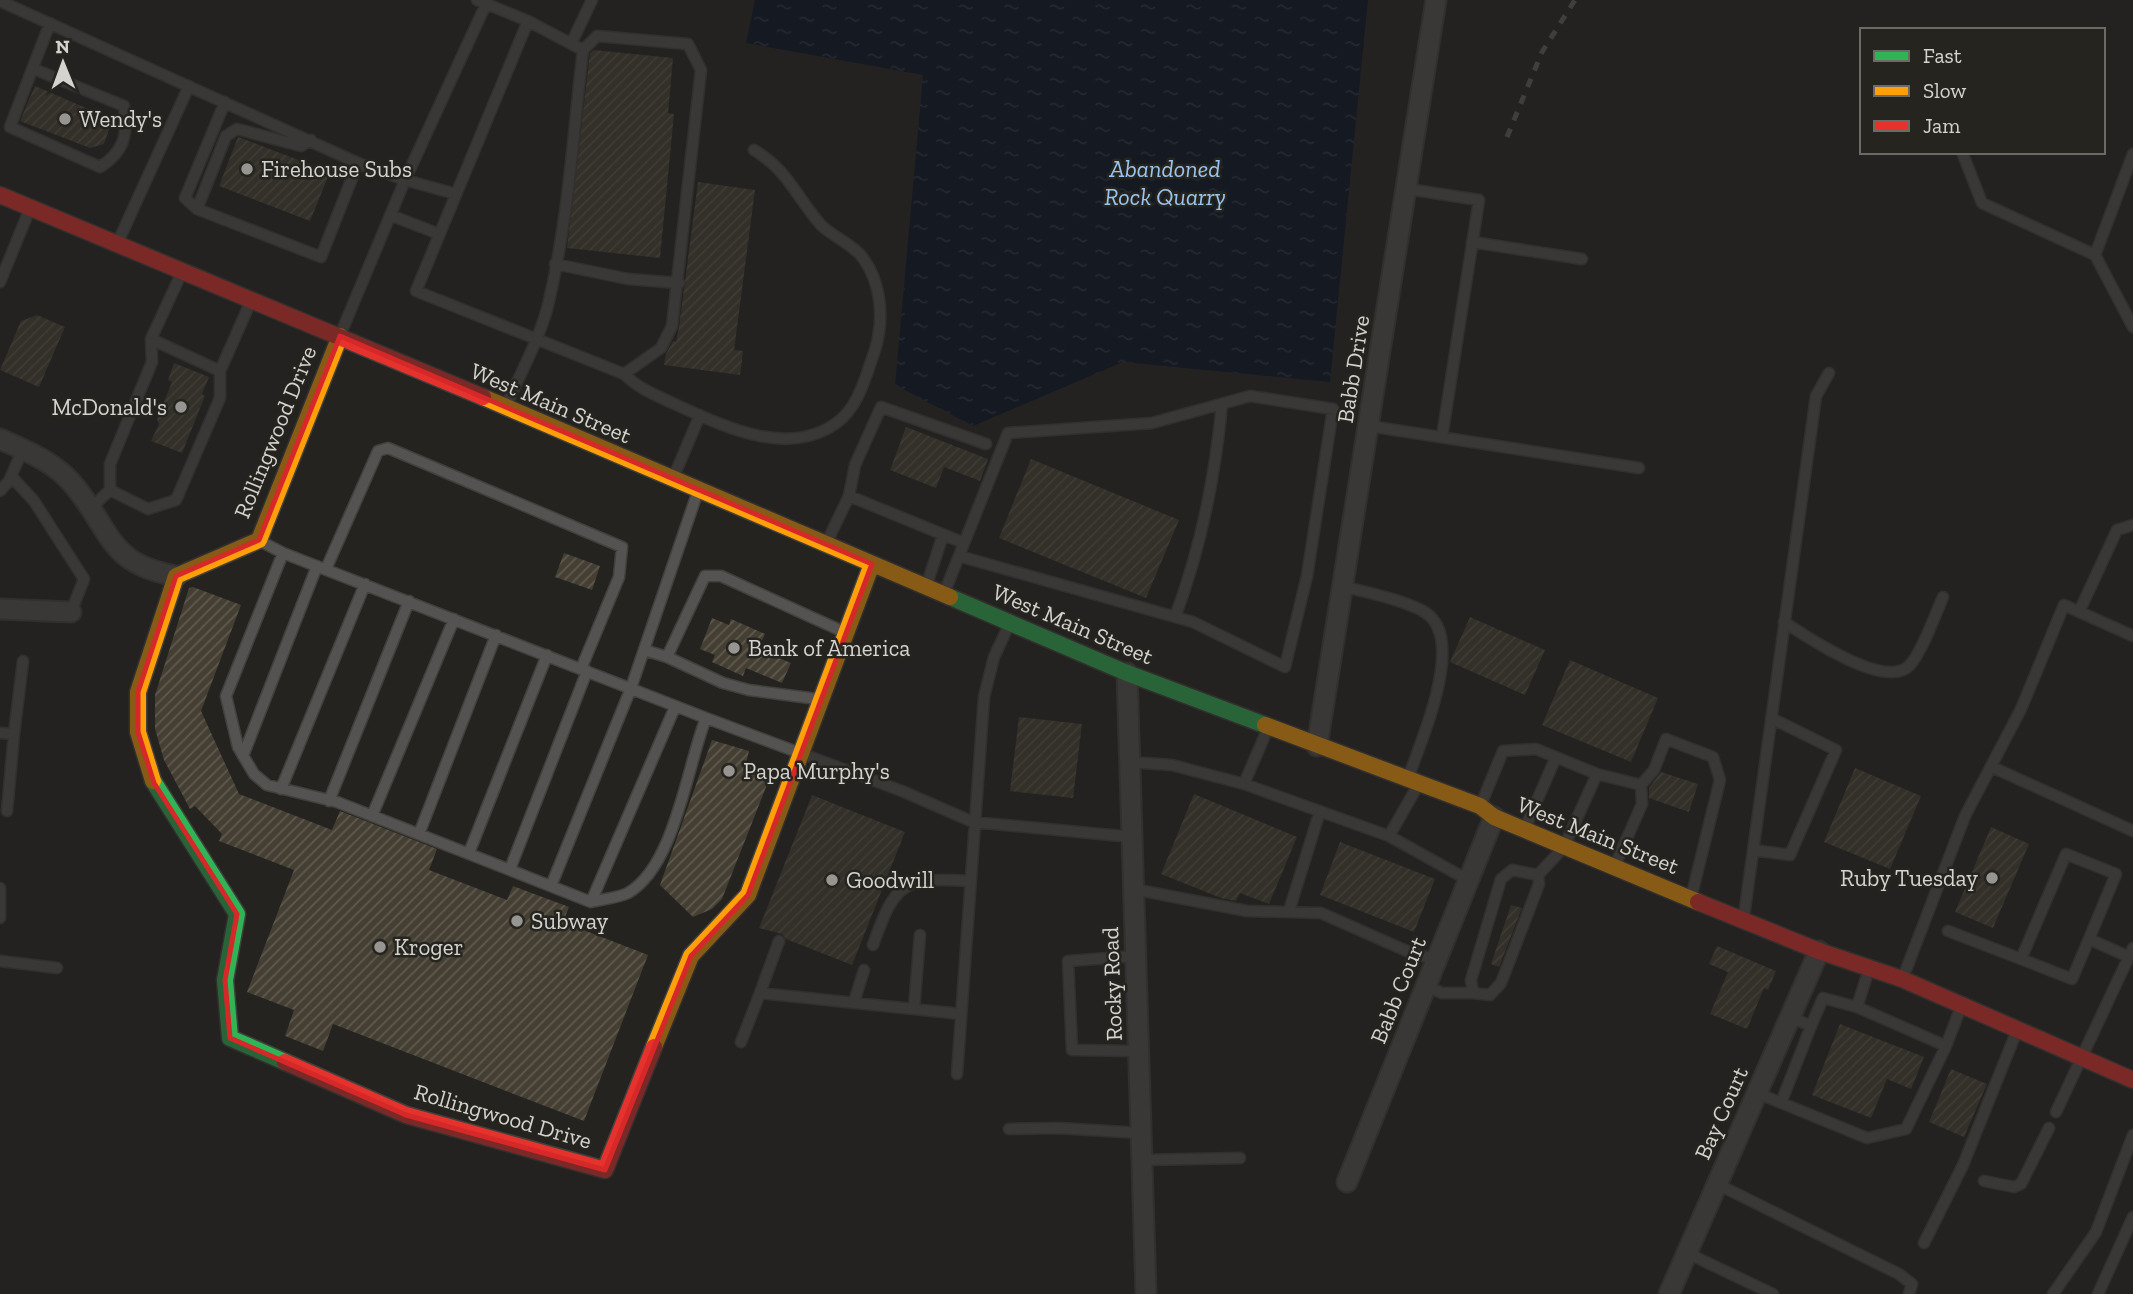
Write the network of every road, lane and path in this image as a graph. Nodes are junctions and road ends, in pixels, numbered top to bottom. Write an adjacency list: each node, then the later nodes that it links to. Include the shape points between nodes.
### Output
1 (592, 0): 7 (lane)
2 (1436, 0): 18 (street, Babb Drive)
3 (0, 1): 6 (lane)
4 (481, 2): 5 (lane); 17 (lane)
5 (528, 21): 7 (lane); 19 (lane)
6 (50, 23): 9 (lane); 10 (lane)
7 (571, 44): 8 (lane)
8 (583, 50): 29 (lane); 32 (lane, via 597,36 688,44 701,70)
9 (34, 69): 9 (lane, via 10,127 100,167 115,157 127,129 124,106)
10 (189, 86): 11 (lane); 26 (lane)
11 (225, 102): 12 (lane); 22 (lane, via 185,198)
12 (311, 140): 16 (lane); 22 (lane, via 301,146 237,129 226,136)
13 (754, 150): 43 (lane, via 775,163 822,226 862,257 879,291 880,334 861,393 838,423 814,435 777,439 731,429)
14 (1963, 154): 27 (lane, via 1982,203)
15 (2133, 154): 27 (lane)
16 (358, 163): 17 (lane); 22 (lane, via 321,257)
17 (405, 180): 19 (lane); 23 (lane)
18 (1408, 189): 25 (lane, via 1479,200); 44 (street, Babb Drive)
19 (456, 194): 24 (lane)
20 (0, 195): 21 (main road, West Main Street)
21 (30, 208): 26 (main road, West Main Street); 31 (lane)
22 (197, 209)
23 (390, 215): 24 (lane); 35 (lane)
24 (439, 234): 36 (lane, via 416,291)
25 (1472, 242): 28 (lane); 45 (lane)
26 (118, 243): 30 (main road, West Main Street)
27 (2095, 255): 34 (lane)
28 (1582, 259)
29 (555, 264): 32 (lane, via 628,279); 36 (lane)
30 (183, 271): 33 (main road, West Main Street); 37 (lane)
31 (0, 282)
32 (679, 283): 40 (lane, via 672,326 661,348)
33 (251, 300): 35 (main road, West Main Street); 38 (lane)
34 (2133, 327)
35 (340, 336): 42 (main road, West Main Street); 59 (main road, Rollingwood Drive)
36 (535, 338): 40 (lane); 42 (lane)
37 (151, 340): 38 (lane); 52 (lane, via 152,362 110,464)
38 (220, 370): 52 (lane, via 220,398 176,500 148,509)
39 (1829, 373): 78 (lane, via 1816,396)
40 (624, 374): 43 (lane, via 637,387)
41 (1222, 404): 60 (lane, via 1152,423 1008,433); 76 (lane, via 1197,558); 76 (lane, via 1250,396 1333,409 1307,576 1284,667)
42 (506, 408): 51 (main road, West Main Street)
43 (700, 415): 51 (lane)
44 (1369, 426): 45 (lane); 68 (street, Babb Drive)
45 (1442, 437): 49 (lane)
46 (0, 439): 48 (street)
47 (986, 444): 55 (lane, via 881,407 855,465)
48 (23, 449): 50 (lane); 56 (street, via 76,486)
49 (1639, 468)
50 (11, 476): 53 (lane); 75 (lane, via 84,579)
51 (672, 479): 54 (main road, West Main Street)
52 (110, 490): 56 (lane)
53 (0, 491)
54 (698, 491): 61 (main road, West Main Street); 83 (lane)
55 (849, 496): 58 (lane); 61 (lane)
56 (90, 509): 66 (street, via 128,561)
57 (2133, 525): 74 (lane, via 2117,530)
58 (943, 535): 60 (lane); 69 (lane)
59 (259, 540): 62 (lane); 66 (main road, Rollingwood Drive)
60 (964, 544): 63 (lane)
61 (826, 545): 64 (main road, West Main Street)
62 (283, 553): 65 (lane); 99 (lane, via 226,696)
63 (959, 556): 70 (lane); 76 (lane)
64 (872, 564): 69 (main road, West Main Street); 80 (main road, Rollingwood Drive)
65 (322, 568): 67 (lane); 87 (lane, via 377,451 388,448 622,547 619,577); 99 (lane)
66 (176, 576): 98 (main road, Rollingwood Drive, via 138,692 138,732 154,783 237,914 225,980 230,1038 406,1115 605,1170 691,956 748,895)
67 (365, 584): 72 (lane); 108 (lane)
68 (1342, 586): 97 (street, Babb Drive); 105 (lane, via 1422,610 1440,632 1444,653 1441,677)
69 (926, 587): 70 (main road, West Main Street)
70 (943, 595): 79 (main road, West Main Street)
71 (1943, 597): 78 (lane, via 1910,665 1897,672 1882,673 1864,666)
72 (409, 601): 77 (lane); 109 (lane)
73 (0, 608): 75 (street)
74 (2079, 611): 82 (lane); 102 (lane, via 2064,605)
75 (71, 612)
76 (1175, 617)
77 (454, 619): 81 (lane); 113 (lane)
78 (1784, 622): 93 (lane)
79 (1010, 623): 88 (main road, West Main Street); 114 (lane, via 994,657 984,697)
80 (846, 633): 85 (lane, via 722,576 705,576); 90 (main road, Rollingwood Drive)
81 (496, 635): 84 (lane); 117 (lane)
82 (2133, 636)
83 (644, 649): 85 (lane); 89 (lane)
84 (547, 655): 87 (lane); 122 (lane)
85 (667, 657): 90 (lane, via 736,687)
86 (23, 661): 96 (lane)
87 (584, 670): 89 (lane); 124 (lane)
88 (1127, 673): 94 (main road, West Main Street); 101 (street, Rocky Road)
89 (631, 688): 91 (lane); 128 (lane)
90 (820, 699): 98 (main road, Rollingwood Drive)
91 (675, 707): 92 (lane); 132 (lane)
92 (706, 718): 98 (lane); 132 (lane, via 685,792 651,875 627,894)
93 (1770, 718): 121 (lane); 121 (lane, via 1836,750 1790,855)
94 (1269, 728): 97 (main road, West Main Street); 106 (lane)
95 (0, 733): 96 (lane)
96 (15, 734): 103 (lane)
97 (1317, 746): 105 (main road, West Main Street)
98 (800, 754): 114 (lane)
99 (243, 756): 108 (lane, via 254,774)
100 (1556, 757): 104 (lane); 112 (lane, via 1536,749 1503,751); 115 (lane)
101 (1130, 762): 106 (lane, via 1172,765); 119 (street, Rocky Road)
102 (1992, 767): 116 (lane); 150 (lane, via 1965,817)
103 (5, 772): 110 (lane)
104 (1597, 774): 107 (lane); 120 (lane)
105 (1413, 781): 112 (main road, West Main Street); 118 (lane)
106 (1244, 784): 111 (lane)
107 (1641, 785): 123 (lane, via 1642,804); 131 (lane, via 1654,770 1666,739 1713,757 1720,780)
108 (281, 789): 109 (lane)
109 (329, 801): 113 (lane)
110 (7, 811)
111 (1320, 811): 118 (lane); 133 (lane)
112 (1487, 811): 115 (main road, West Main Street); 126 (street, Babb Court)
113 (372, 816): 117 (lane)
114 (973, 822): 119 (lane); 127 (lane)
115 (1525, 829): 120 (main road, West Main Street)
116 (2133, 831)
117 (419, 834): 122 (lane)
118 (1389, 836): 126 (lane)
119 (1132, 837): 130 (street, Rocky Road)
120 (1564, 847): 123 (main road, West Main Street); 125 (lane)
121 (1753, 850): 135 (lane)
122 (469, 853): 124 (lane)
123 (1615, 867): 131 (main road, West Main Street)
124 (510, 869): 128 (lane)
125 (1538, 875): 153 (lane, via 1539,884 1501,984 1490,995); 153 (lane, via 1512,870 1501,879 1471,980)
126 (1468, 880): 145 (street, Babb Court)
127 (969, 881): 140 (lane, via 937,879 909,884 888,903); 158 (lane)
128 (551, 886): 132 (lane)
129 (0, 888): 134 (lane)
130 (1133, 889): 133 (lane, via 1247,911); 143 (street, Rocky Road)
131 (1691, 898): 135 (main road, West Main Street)
132 (592, 902)
133 (1289, 911): 145 (lane, via 1321,913 1409,953)
134 (0, 919)
135 (1744, 920): 141 (main road, West Main Street)
136 (1948, 931): 144 (lane)
137 (920, 936): 157 (lane)
138 (2089, 939): 142 (lane); 144 (lane, via 2072,978); 144 (lane, via 2116,874 2066,854)
139 (779, 941): 152 (lane)
140 (873, 945)
141 (1819, 951): 148 (main road, West Main Street); 159 (street, Bay Court)
142 (2131, 953): 165 (lane)
143 (1136, 956): 164 (street, Rocky Road); 164 (lane, via 1068,961 1072,1050)
144 (2021, 959)
145 (1437, 960): 151 (street, Babb Court)
146 (0, 961): 147 (lane)
147 (57, 968)
148 (1870, 968): 150 (main road, West Main Street); 156 (lane)
149 (864, 970): 154 (lane)
150 (1902, 979): 155 (main road, West Main Street)
151 (1426, 986): 153 (lane, via 1442,993); 178 (street, Babb Court)
152 (760, 993): 154 (lane); 162 (lane)
153 (1473, 993)
154 (854, 1002): 157 (lane)
155 (1962, 1005): 161 (main road, West Main Street); 163 (lane)
156 (1857, 1007): 160 (lane, via 1823,998); 163 (lane)
157 (914, 1009): 158 (lane)
158 (961, 1014): 166 (lane)
159 (1790, 1017): 160 (lane); 168 (street, Bay Court)
160 (1811, 1026): 169 (lane)
161 (2017, 1029): 165 (main road, West Main Street); 181 (lane, via 1962,1165)
162 (741, 1042)
163 (1946, 1046): 169 (lane, via 1906,1129 1867,1138)
164 (1138, 1051): 173 (street, Rocky Road)
165 (2080, 1057): 167 (main road, West Main Street); 170 (lane)
166 (957, 1074)
167 (2133, 1080)
168 (1757, 1093): 169 (lane); 179 (street, Bay Court)
169 (1781, 1103)
170 (2056, 1112)
171 (2049, 1128): 177 (lane, via 2021,1184 2014,1187)
172 (1009, 1129): 173 (lane)
173 (1141, 1133): 176 (street, Rocky Road)
174 (2133, 1135): 187 (lane, via 2096,1233)
175 (1240, 1158): 176 (lane)
176 (1142, 1160): 183 (street, Rocky Road)
177 (1984, 1181)
178 (1347, 1182)
179 (1717, 1184): 182 (street, Bay Court); 186 (lane, via 1899,1274 1912,1284)
180 (2133, 1217): 188 (lane)
181 (1924, 1243)
182 (1688, 1252): 184 (street, Bay Court); 185 (lane)
183 (1146, 1294)
184 (1669, 1294)
185 (1773, 1294)
186 (1909, 1294)
187 (2053, 1294)
188 (2098, 1294)

